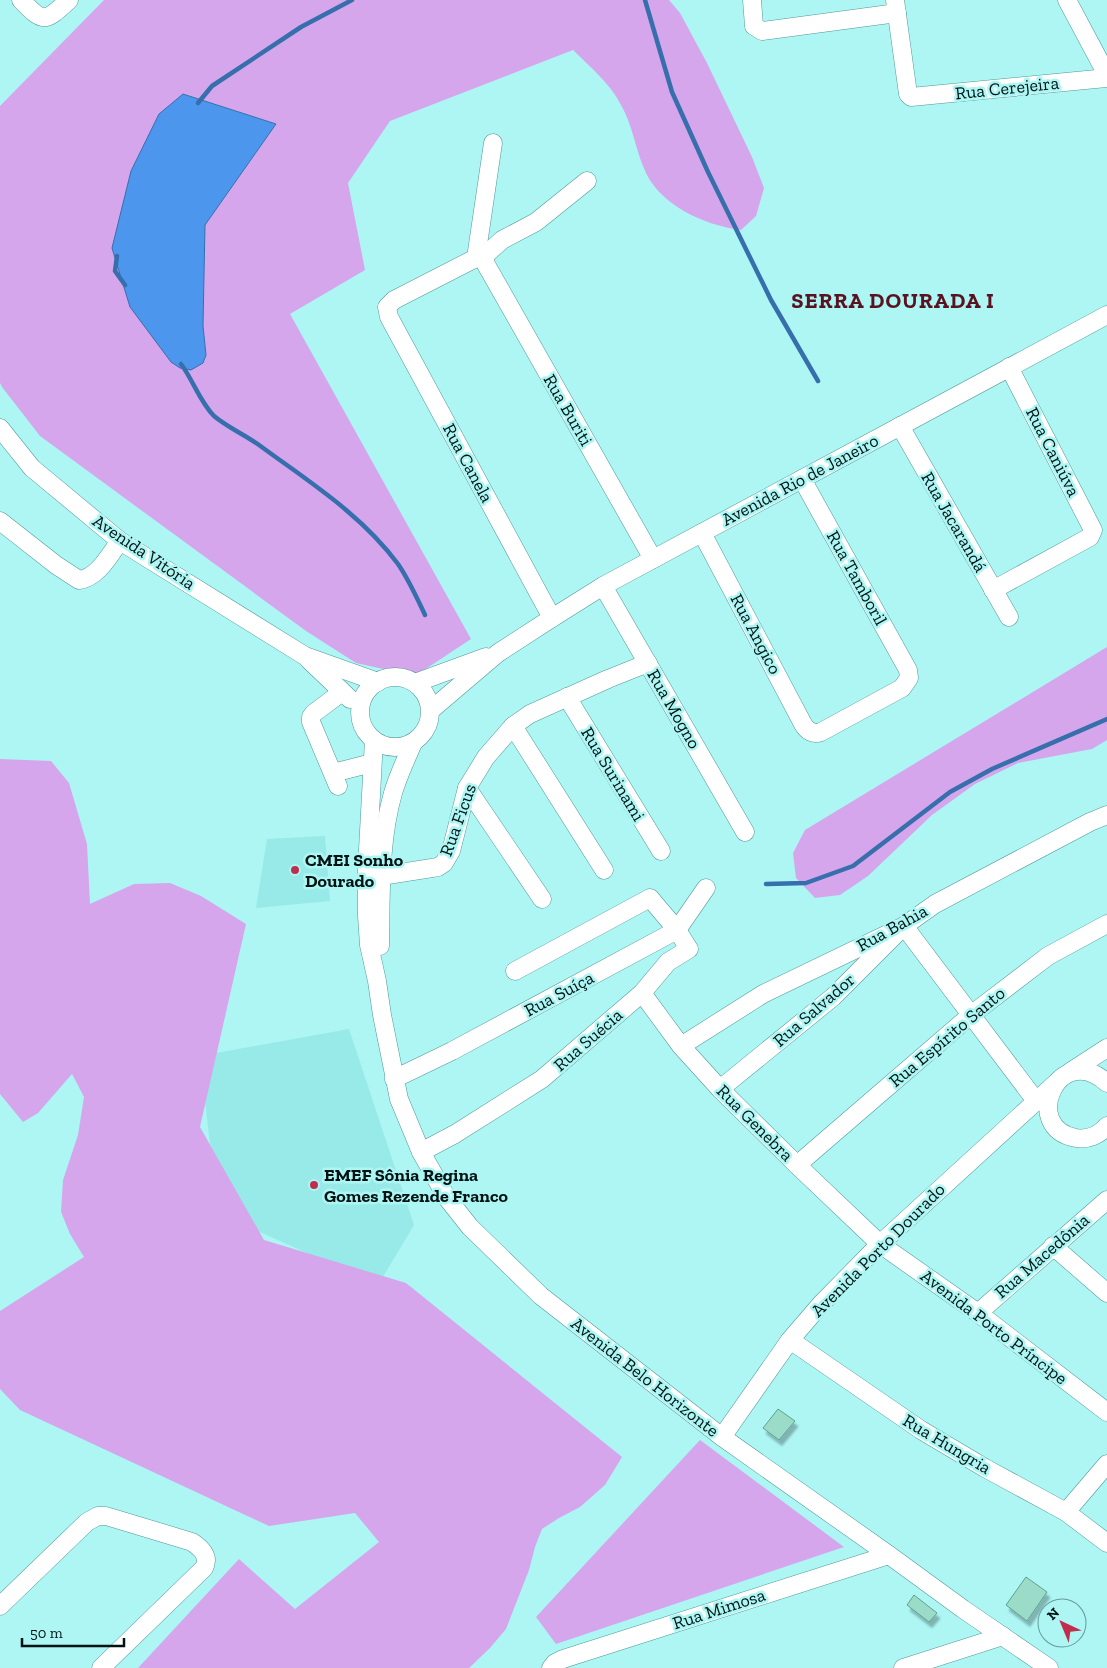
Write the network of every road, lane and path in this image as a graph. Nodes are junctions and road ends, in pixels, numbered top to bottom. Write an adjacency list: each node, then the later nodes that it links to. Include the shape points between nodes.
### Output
1 (20, 0): 2 (street, via 35,15 44,17 50,16)
2 (69, 0)
3 (752, 0): 5 (street, via 754,26 762,31)
4 (1067, 0): 6 (street)
5 (896, 7): 6 (street, Rua Cerejeira, via 911,97)
6 (1107, 77)
7 (494, 143): 9 (street)
8 (586, 181): 9 (street, via 536,222 502,240)
9 (480, 260): 18 (street, Rua Buriti); 21 (street, Rua Canela, via 394,300 387,307)
10 (1107, 314): 11 (street, Avenida Rio de Janeiro)
11 (1009, 367): 12 (street, Avenida Rio de Janeiro); 20 (street, Rua Caniúva, via 1093,530 1090,537)
12 (900, 426): 14 (street, Avenida Rio de Janeiro); 20 (street, Rua Jacarandá)
13 (0, 428): 17 (street, Avenida Vitória, via 32,468)
14 (802, 479): 16 (street, Avenida Rio de Janeiro); 33 (street, Rua Tamboril, via 905,665 909,678 902,688 821,732)
15 (0, 521): 17 (street, via 56,566 79,580 90,577)
16 (702, 533): 18 (street, Avenida Rio de Janeiro); 33 (street, Rua Angico, via 805,728)
17 (120, 541): 24 (street, Avenida Vitória)
18 (653, 559): 19 (street, Avenida Rio de Janeiro)
19 (603, 586): 21 (street, Avenida Rio de Janeiro); 25 (street, Rua Mogno)
20 (993, 590): 22 (street, Rua Jacarandá)
21 (552, 618): 23 (street, Avenida Rio de Janeiro)
22 (1009, 618)
23 (498, 653): 27 (street, Avenida Rio de Janeiro); 31 (street, Avenida Rio de Janeiro)
24 (305, 656): 26 (street, Avenida Vitória); 28 (street, Avenida Vitória)
25 (648, 663): 29 (street, Rua Ficus); 39 (street, Rua Mogno)
26 (378, 682): 27 (street, via 397,677); 30 (street, via 366,694)
27 (415, 683): 31 (street, via 426,695)
28 (342, 692): 30 (street, Avenida Vitória); 36 (street, via 314,713 311,722 336,779)
29 (567, 697): 32 (street, Rua Ficus, via 530,714); 40 (street, Rua Surinami)
30 (360, 709): 34 (street, via 363,726)
31 (431, 710): 35 (street, via 426,729)
32 (513, 726): 37 (street, Rua Ficus, via 486,757); 41 (street)
33 (812, 732)
34 (374, 740): 35 (street, via 393,748); 36 (street, Avenida Belo Horizonte)
35 (413, 743): 42 (street, Avenida Belo Horizonte, via 393,794)
36 (372, 762): 49 (street, Avenida Belo Horizonte, via 367,916)
37 (467, 788): 42 (street, Rua Ficus, via 451,851 444,863 438,867); 44 (street)
38 (1107, 815): 46 (street, Rua Bahia, via 980,879)
39 (745, 832)
40 (660, 851)
41 (604, 870)
42 (381, 876): 49 (street, Avenida Belo Horizonte)
43 (706, 888): 47 (street, Rua Suíça)
44 (542, 899)
45 (1107, 924): 51 (street, Rua Espírito Santo, via 1048,956)
46 (904, 926): 51 (street); 52 (street, Rua Bahia, via 763,994); 57 (street, Rua Salvador, via 833,997)
47 (677, 930): 48 (street, Rua Suécia, via 650,898); 50 (street, Rua Suécia, via 689,948 668,962); 54 (street, Rua Suíça)
48 (515, 971)
49 (377, 981): 54 (street, Avenida Belo Horizonte)
50 (642, 993): 52 (street, Rua Genebra); 60 (street, Rua Suécia, via 542,1079)
51 (971, 1015): 58 (street); 61 (street, Rua Espírito Santo)
52 (681, 1046): 57 (street, Rua Genebra)
53 (1107, 1048): 55 (street, Avenida Porto Dourado)
54 (394, 1079): 60 (street, Avenida Belo Horizonte)
55 (1062, 1079): 56 (street, via 1084,1071); 58 (street, Avenida Porto Dourado); 59 (street, via 1050,1093 1048,1111 1062,1132 1087,1138)
56 (1107, 1083)
57 (720, 1088): 61 (street, Rua Genebra)
58 (1036, 1101): 63 (street, Avenida Porto Dourado)
59 (1107, 1126)
60 (421, 1152): 69 (street, Avenida Belo Horizonte, via 447,1198 507,1265 541,1296)
61 (797, 1165): 63 (street, Rua Genebra)
62 (1107, 1200): 64 (street, Rua Macedônia)
63 (880, 1244): 66 (street, Avenida Porto Príncipe); 67 (street, Avenida Porto Dourado)
64 (1053, 1246): 65 (street); 66 (street, Rua Macedônia)
65 (1107, 1293)
66 (978, 1313): 68 (street, Avenida Porto Príncipe)
67 (790, 1340): 69 (street, Avenida Porto Dourado); 71 (street, Rua Hungria, via 922,1430)
68 (1107, 1412)
69 (722, 1437): 73 (street, Avenida Belo Horizonte)
70 (1107, 1464): 71 (street)
71 (1066, 1512): 72 (street, Rua Hungria)
72 (1107, 1542)
73 (889, 1554): 75 (street, Avenida Belo Horizonte); 77 (street, Rua Mimosa, via 563,1659)
74 (0, 1606): 76 (street, via 87,1522 98,1516 200,1547 206,1564)
75 (1003, 1636): 78 (street); 79 (street, Avenida Belo Horizonte)
76 (101, 1668)
77 (551, 1668)
78 (903, 1668)
79 (1049, 1668)

